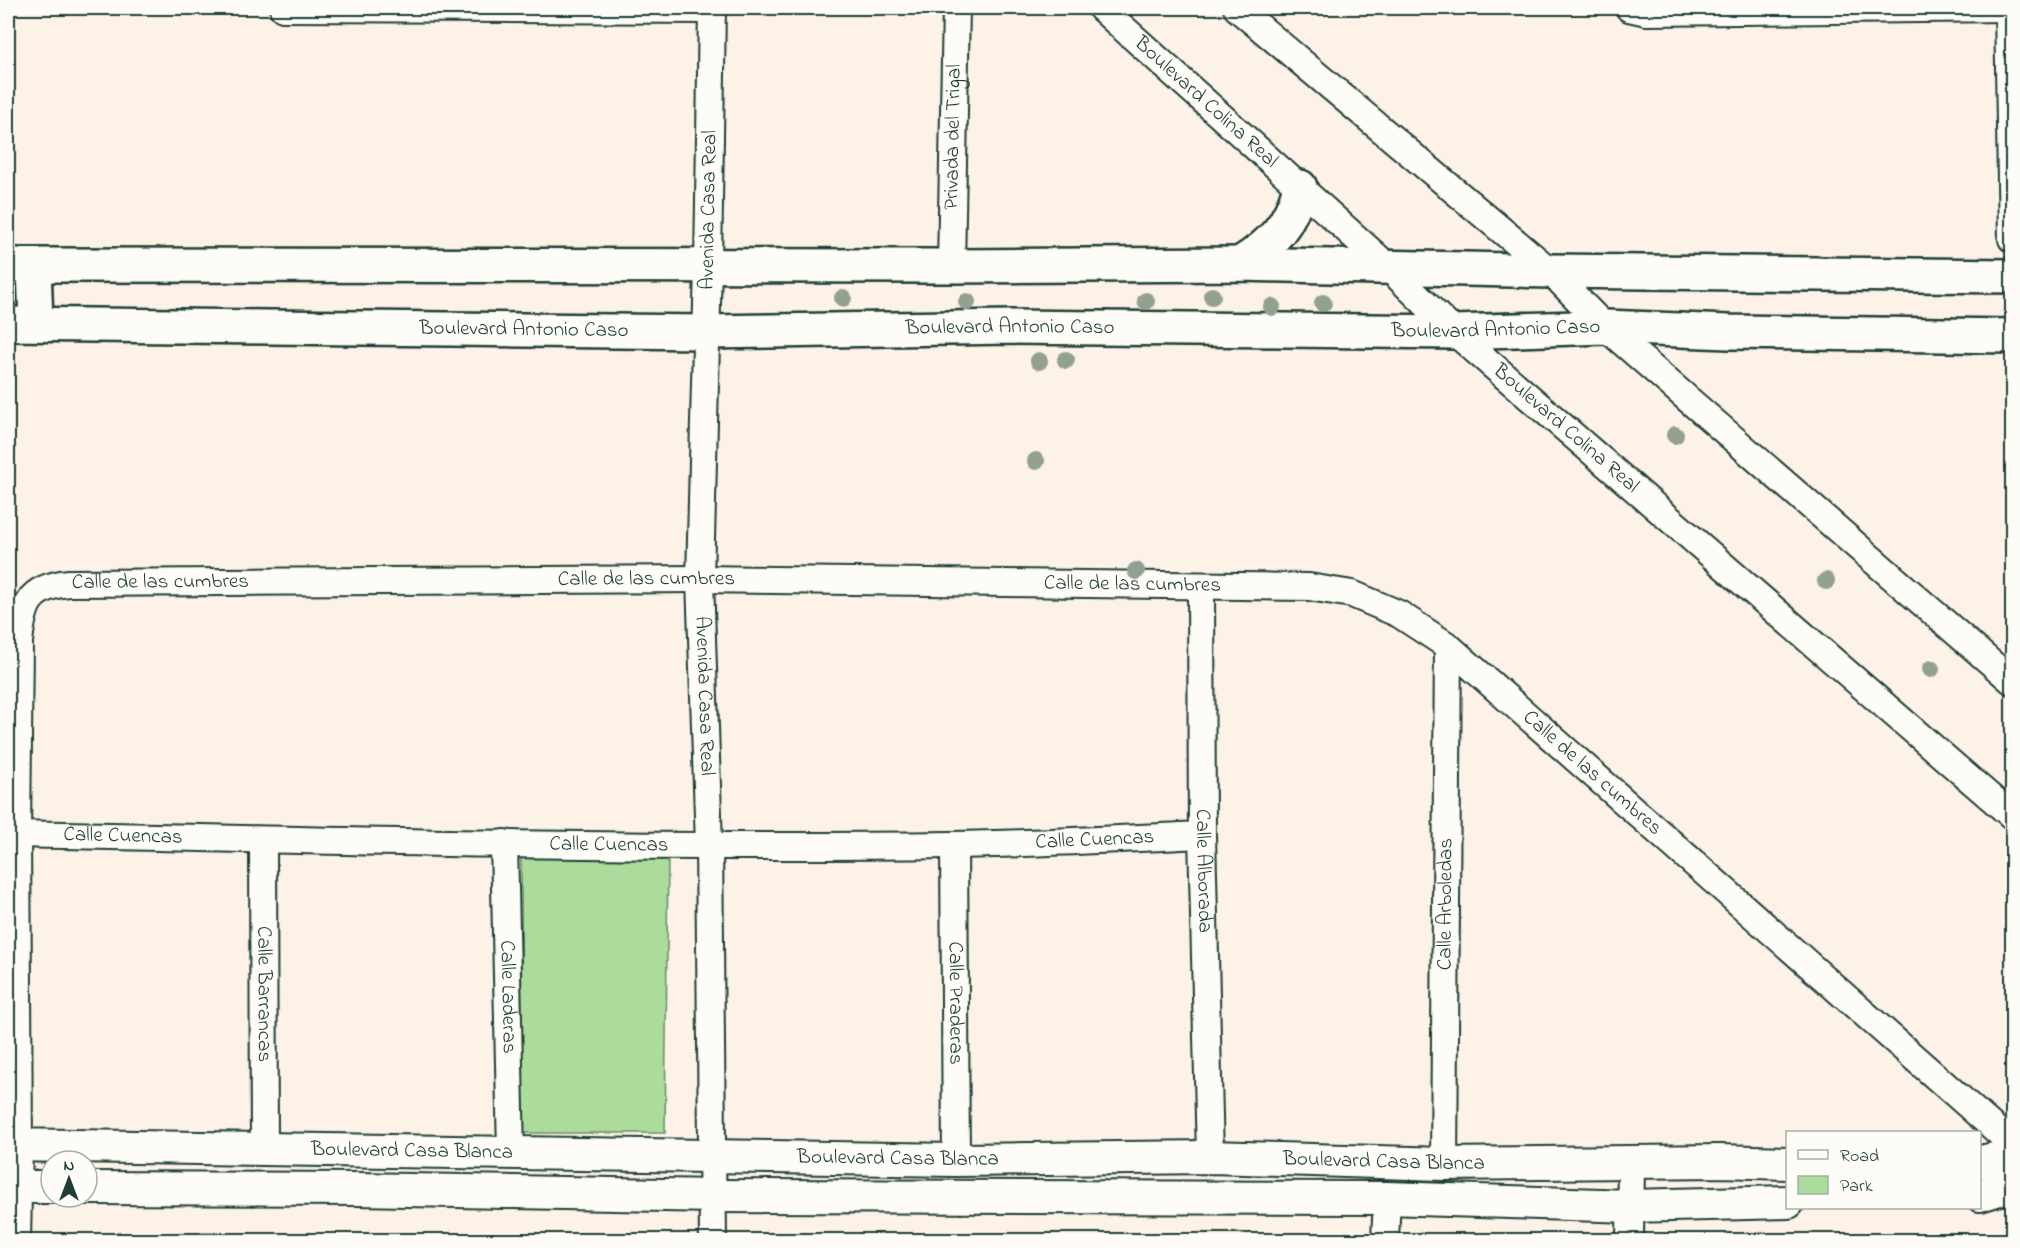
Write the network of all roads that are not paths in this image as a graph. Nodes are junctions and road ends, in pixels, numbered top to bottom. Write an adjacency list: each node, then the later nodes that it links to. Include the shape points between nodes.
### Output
1 (283, 8): 2 (street)
2 (376, 8): 7 (street)
3 (956, 8): 14 (street, Privada del Trigal)
4 (1101, 8): 9 (street, Boulevard Colina Real)
5 (1629, 8): 6 (street, via 1647,12)
6 (2008, 8): 10 (street)
7 (712, 9): 12 (street, Avenida Casa Real)
8 (1244, 10): 16 (street)
9 (1300, 187): 11 (main road, via 1291,214 1275,238); 15 (street, Boulevard Colina Real)
10 (2013, 238)
11 (1240, 264): 14 (main road); 15 (main road)
12 (708, 265): 13 (main road); 14 (main road); 21 (street, Avenida Casa Real)
13 (21, 266): 18 (main road)
14 (951, 266)
15 (1388, 266): 16 (main road); 22 (street, Boulevard Colina Real)
16 (1550, 271): 17 (main road); 19 (street)
17 (2013, 276)
18 (22, 323): 21 (main road, Boulevard Antonio Caso)
19 (1605, 327): 22 (main road, Boulevard Antonio Caso); 23 (main road, Boulevard Antonio Caso); 28 (street)
20 (2013, 327): 23 (street)
21 (707, 332): 22 (main road, Boulevard Antonio Caso, via 1010,327); 25 (street, Avenida Casa Real)
22 (1454, 332): 29 (street, Boulevard Colina Real)
23 (2012, 336): 24 (street)
24 (2013, 341)
25 (700, 579): 26 (street, Calle de las cumbres); 30 (street, Calle de las cumbres, via 50,585 36,593 21,620); 34 (street, Avenida Casa Real)
26 (1201, 586): 27 (street, Calle de las cumbres, via 1309,587 1353,594 1399,614); 31 (street, Calle Alborada)
27 (1448, 646): 36 (street, Calle de las cumbres); 47 (street, Calle Arboledas)
28 (2013, 681)
29 (2013, 816)
30 (17, 834): 32 (street, Calle Cuencas); 37 (street)
31 (1202, 835): 35 (street, Calle Cuencas); 42 (street, Calle Alborada)
32 (263, 840): 33 (street, Calle Cuencas); 38 (street, Calle Barrancas)
33 (504, 843): 34 (street, Calle Cuencas); 40 (street, Calle Laderas)
34 (709, 845): 35 (street, Calle Cuencas); 41 (street, Avenida Casa Real)
35 (954, 845): 43 (street, Calle Praderas)
36 (2013, 1144)
37 (13, 1145): 38 (street, Boulevard Casa Blanca); 49 (street)
38 (264, 1150): 40 (street, Boulevard Casa Blanca)
39 (2013, 1151): 45 (street)
40 (511, 1153): 41 (street, Boulevard Casa Blanca)
41 (714, 1155): 43 (street, Boulevard Casa Blanca); 53 (street, Avenida Casa Real)
42 (1210, 1156): 43 (street, Boulevard Casa Blanca); 47 (street, Boulevard Casa Blanca)
43 (956, 1160)
44 (1631, 1162): 46 (street, Boulevard Casa Blanca); 47 (street, Boulevard Casa Blanca); 56 (street)
45 (1981, 1162)
46 (1786, 1163)
47 (1444, 1164)
48 (2013, 1185): 52 (street)
49 (13, 1187): 50 (street); 57 (street)
50 (39, 1187)
51 (99, 1188): 53 (street, Boulevard Casa Blanca)
52 (1981, 1195)
53 (714, 1196): 54 (street, Boulevard Casa Blanca); 58 (street, Avenida Casa Real)
54 (1388, 1198): 56 (street, Boulevard Casa Blanca); 59 (street)
55 (1786, 1202): 56 (street, Boulevard Casa Blanca)
56 (1631, 1206): 60 (street)
57 (17, 1240)
58 (713, 1240)
59 (1385, 1240)
60 (1630, 1240)

